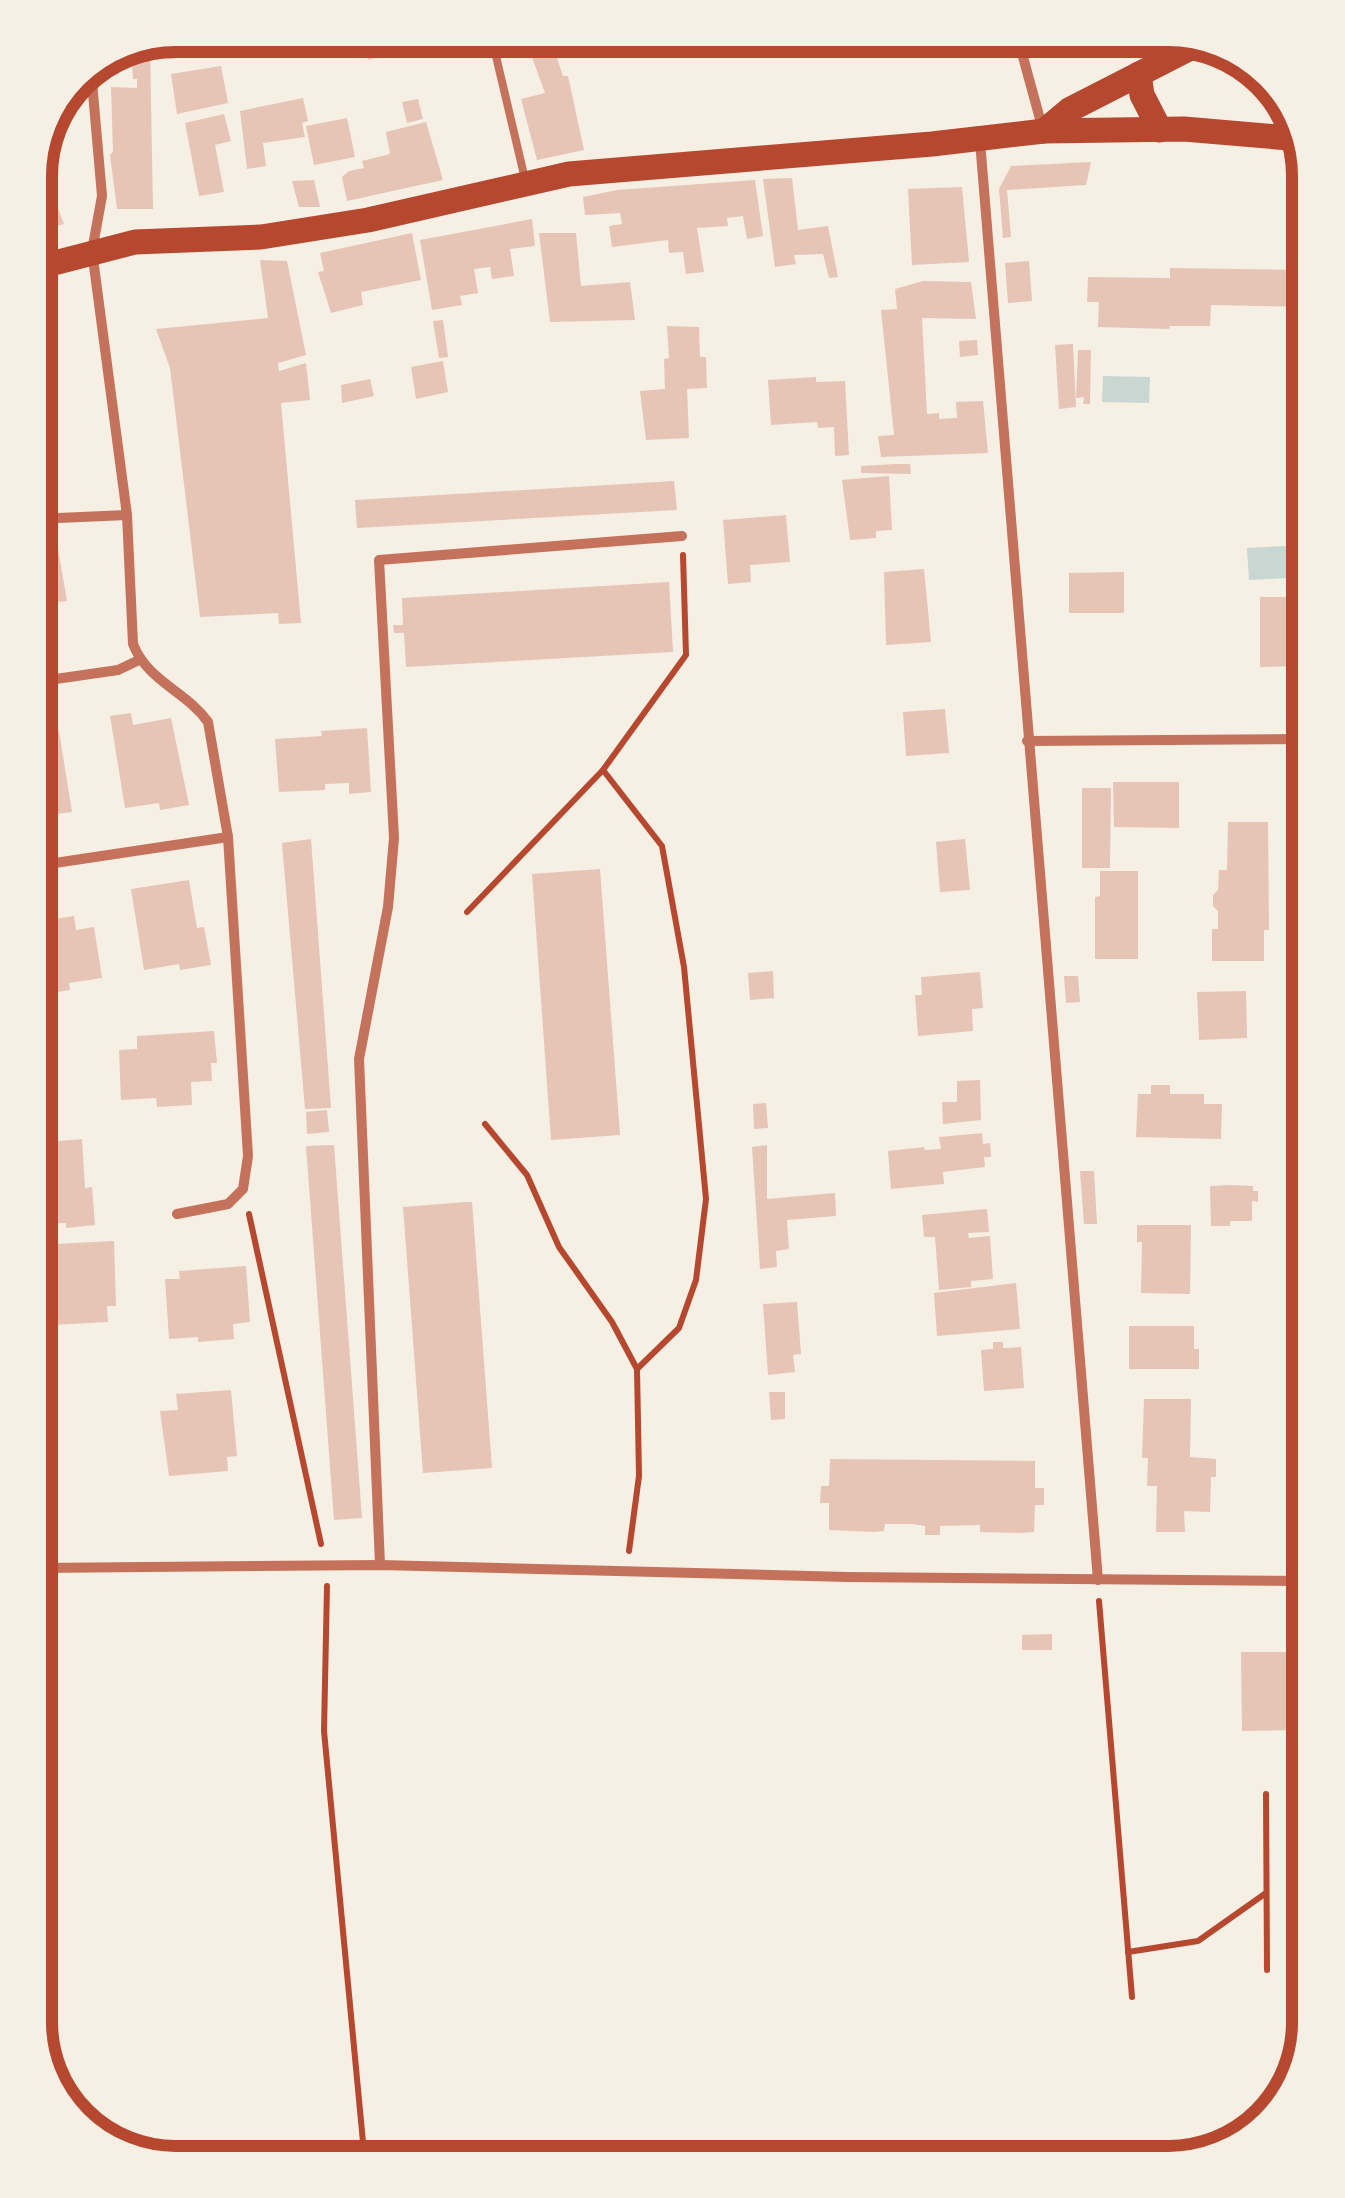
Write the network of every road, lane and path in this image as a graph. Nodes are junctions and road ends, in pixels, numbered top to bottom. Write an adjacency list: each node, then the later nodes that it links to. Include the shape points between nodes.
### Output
1 (496, 52): 10 (lane)
2 (1022, 53): 7 (street)
3 (1180, 53): 4 (main road)
4 (1139, 74): 6 (main road); 7 (main road, via 1069,110)
5 (92, 87): 11 (street, via 102,196)
6 (1160, 130): 7 (main road); 8 (main road)
7 (1044, 131): 9 (main road)
8 (1286, 138)
9 (980, 140): 10 (main road, via 568,174); 19 (street)
10 (526, 184): 11 (main road, via 261,237 136,242)
11 (92, 251): 12 (main road); 13 (street)
12 (53, 263)
13 (127, 515): 14 (street); 16 (street)
14 (53, 517)
15 (682, 536): 20 (path, via 686,655); 28 (street, via 379,560 394,838 388,908 358,1058)
16 (140, 660): 17 (street); 21 (street, via 208,722)
17 (53, 679)
18 (1292, 739): 19 (street)
19 (1027, 741): 32 (street)
20 (603, 770): 23 (path); 27 (path, via 662,846 684,967 706,1199 696,1280 679,1328)
21 (228, 836): 22 (street); 25 (street, via 248,1156)
22 (53, 863)
23 (467, 912)
24 (485, 1124): 27 (path, via 526,1175 559,1247)
25 (244, 1190): 26 (street, via 228,1204); 29 (path)
26 (178, 1214)
27 (637, 1369): 31 (path, via 640,1476)
28 (380, 1565): 29 (street); 31 (street)
29 (326, 1566): 30 (street); 39 (path, via 324,1731)
30 (52, 1568)
31 (626, 1572): 32 (street)
32 (1098, 1580): 33 (street); 36 (path)
33 (1292, 1581)
34 (1266, 1794): 35 (path)
35 (1266, 1892): 36 (path, via 1198,1941); 37 (path)
36 (1128, 1952): 38 (path)
37 (1267, 1970)
38 (1132, 1997)
39 (362, 2145)

